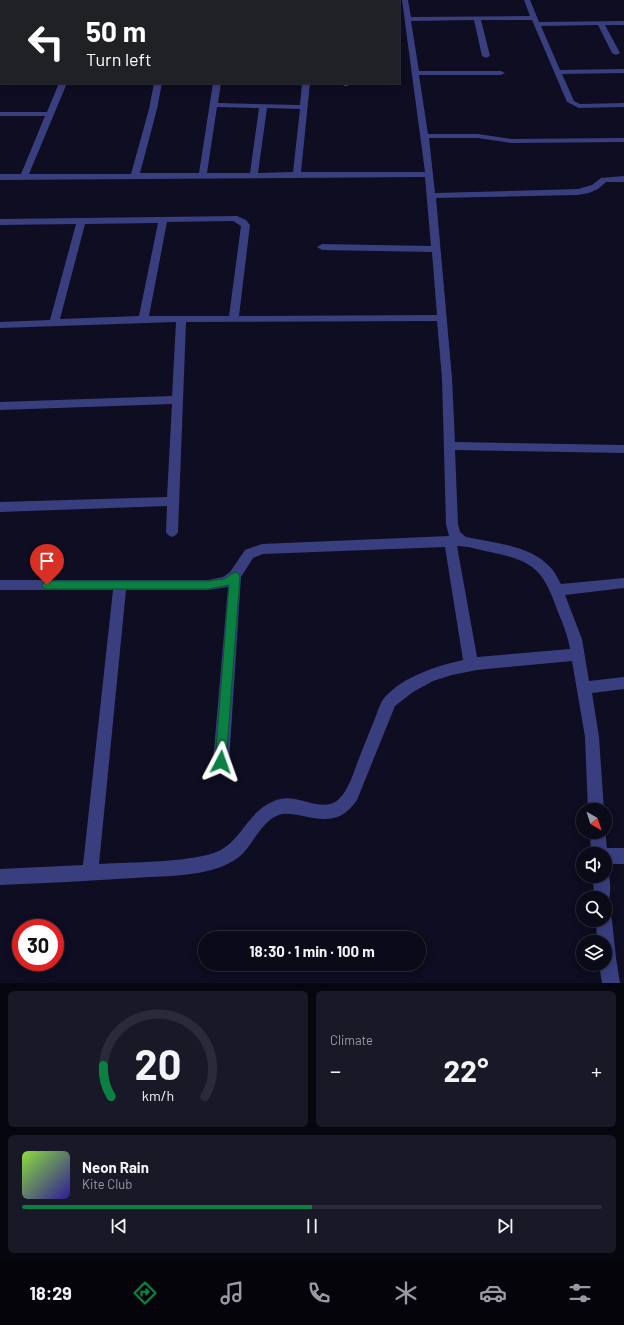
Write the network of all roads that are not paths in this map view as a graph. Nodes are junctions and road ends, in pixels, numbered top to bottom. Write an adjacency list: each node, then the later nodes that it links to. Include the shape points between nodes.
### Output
1 (527, 0): 5 (street)
2 (403, 3): 4 (street)
3 (477, 18): 4 (street); 5 (street); 10 (street)
4 (408, 19): 8 (street)
5 (535, 21): 6 (street); 12 (street)
6 (600, 23): 7 (street); 9 (street)
7 (624, 23)
8 (404, 30): 13 (street)
9 (616, 53)
10 (486, 56)
11 (624, 71): 12 (street)
12 (558, 72): 19 (street, via 568,97 574,104)
13 (416, 73): 14 (street); 25 (street)
14 (501, 73)
15 (63, 84): 24 (street)
16 (158, 84): 30 (street)
17 (217, 84): 20 (street)
18 (306, 84): 22 (street)
19 (624, 105)
20 (215, 106): 21 (street); 31 (street)
21 (263, 106): 22 (street); 28 (street)
22 (304, 107): 29 (street)
23 (0, 114): 24 (street)
24 (50, 114): 33 (street)
25 (424, 136): 26 (street, via 478,136 511,141); 27 (street)
26 (624, 140)
27 (429, 174): 29 (street); 35 (street)
28 (254, 175): 29 (street); 31 (street)
29 (297, 175)
30 (135, 176): 31 (street); 33 (street)
31 (203, 176)
32 (0, 177): 33 (street)
33 (24, 177)
34 (624, 179): 35 (street, via 601,181 586,191 578,192)
35 (431, 196): 40 (street)
36 (163, 219): 37 (street); 43 (street, via 237,219 246,225); 44 (street)
37 (81, 221): 38 (street); 45 (street)
38 (0, 222)
39 (322, 247): 40 (street)
40 (436, 249): 41 (street)
41 (442, 318): 43 (street); 49 (street)
42 (181, 319): 43 (street); 44 (street); 47 (street)
43 (234, 319)
44 (143, 320): 45 (street)
45 (54, 323): 46 (street)
46 (0, 325)
47 (177, 400): 48 (street); 51 (street)
48 (0, 406)
49 (449, 446): 50 (street); 54 (street, via 452,524)
50 (624, 449)
51 (173, 501): 52 (street); 53 (street)
52 (0, 508)
53 (172, 532)
54 (456, 541): 55 (street, via 262,550 249,554); 59 (street, via 514,552 532,560 547,572); 61 (street)
55 (235, 576): 57 (street, via 226,582 208,585); 64 (street)
56 (624, 583): 59 (street)
57 (120, 585): 58 (street); 68 (street)
58 (1, 589)
59 (557, 590): 60 (street, via 575,639)
60 (577, 655): 61 (street); 63 (street)
61 (471, 664): 68 (street, via 440,671 419,680 399,692 389,702 356,785 341,809 329,813 282,806 269,811 258,820 233,852 219,859 184,867)
62 (624, 683): 63 (street)
63 (583, 688): 65 (street, via 592,737)
64 (221, 762)
65 (596, 803)
66 (612, 856): 67 (street)
67 (624, 856)
68 (90, 872): 69 (street)
69 (0, 877)
70 (605, 927): 71 (street)
71 (611, 983)

